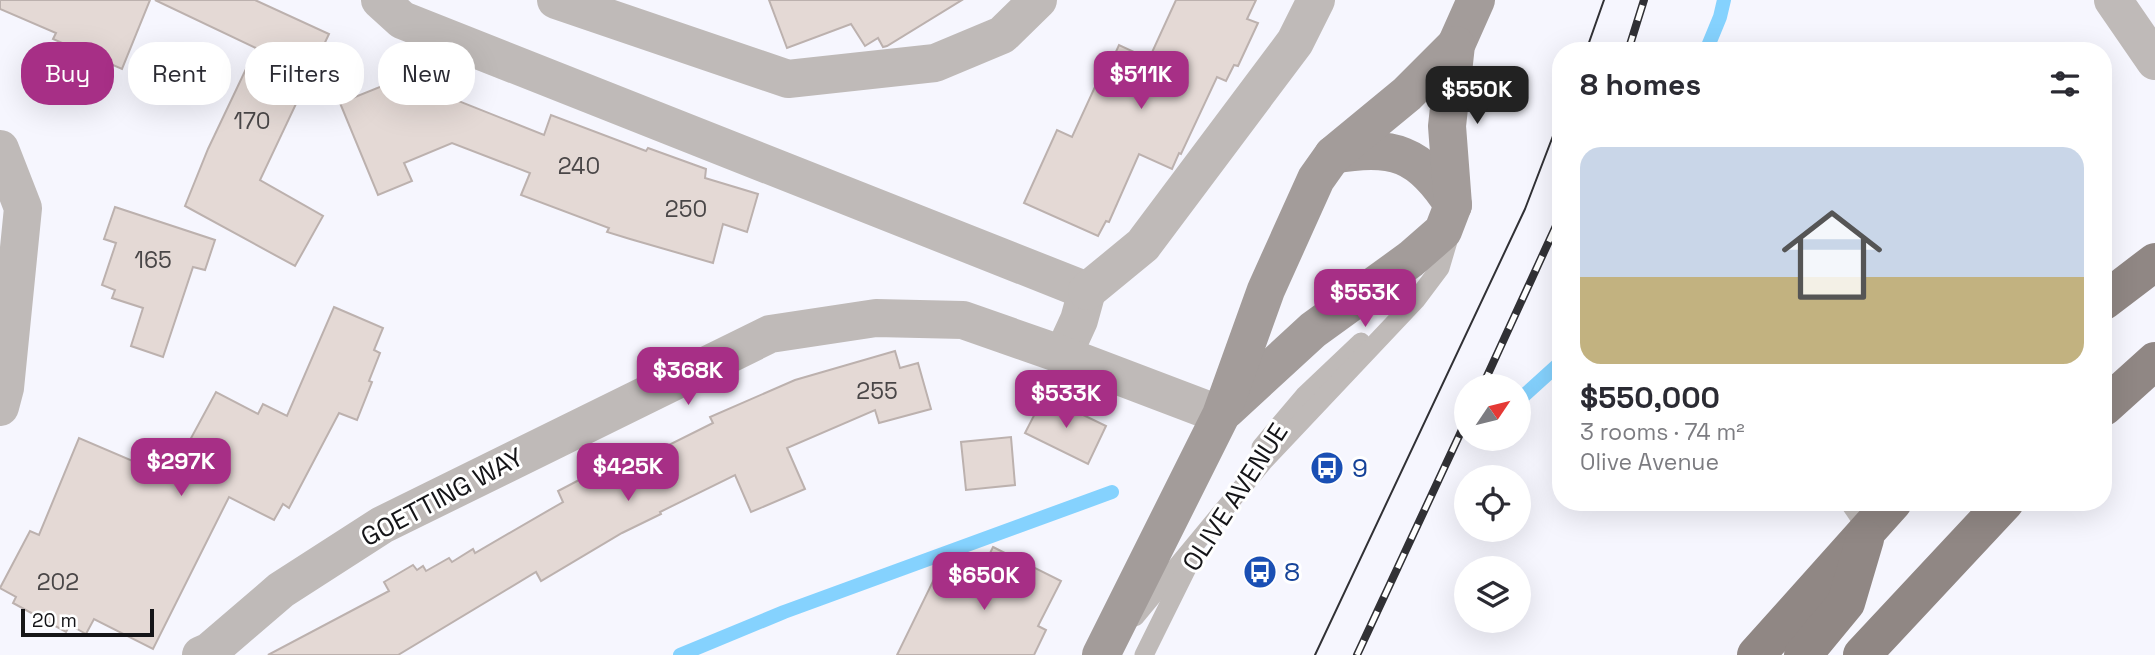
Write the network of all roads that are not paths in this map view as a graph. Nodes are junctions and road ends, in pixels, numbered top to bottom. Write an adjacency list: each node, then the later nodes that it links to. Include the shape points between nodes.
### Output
1 (380, 0): 13 (street, via 402,20)
2 (556, 0): 3 (street, via 788,79 935,62 1002,35)
3 (1038, 0)
4 (1317, 0): 13 (street, via 1295,42 1143,245)
5 (1476, 0): 7 (main road, OLIVE AVENUE)
6 (2113, 0): 8 (street)
7 (1455, 45): 10 (main road, OLIVE AVENUE, via 1408,94); 11 (main road, OLIVE AVENUE, via 1447,126)
8 (2155, 61)
9 (0, 149): 18 (street, via 23,208)
10 (1333, 155): 11 (main road, via 1364,149 1390,151 1437,181); 19 (main road, OLIVE AVENUE, via 1316,179 1266,290)
11 (1453, 205): 19 (main road, OLIVE AVENUE, via 1443,231 1313,330); 22 (lane, OLIVE AVENUE, via 1450,237 1440,268 1304,396 1261,447)
12 (2155, 262): 14 (main road)
13 (1087, 291): 15 (street)
14 (2112, 295)
15 (1063, 355): 19 (street, GOETTING WAY); 23 (street, GOETTING WAY, via 963,320 876,318 770,334 382,525 281,590)
16 (2155, 361): 17 (main road)
17 (2112, 400)
18 (0, 407)
19 (1221, 415): 24 (main road, OLIVE AVENUE)
20 (1997, 511): 28 (main road)
21 (1858, 516): 26 (main road); 27 (main road, via 1846,603)
22 (1205, 533): 24 (lane); 25 (lane, OLIVE AVENUE)
23 (201, 655)
24 (1102, 655)
25 (1144, 655)
26 (1756, 655)
27 (1803, 655)
28 (1862, 655)

